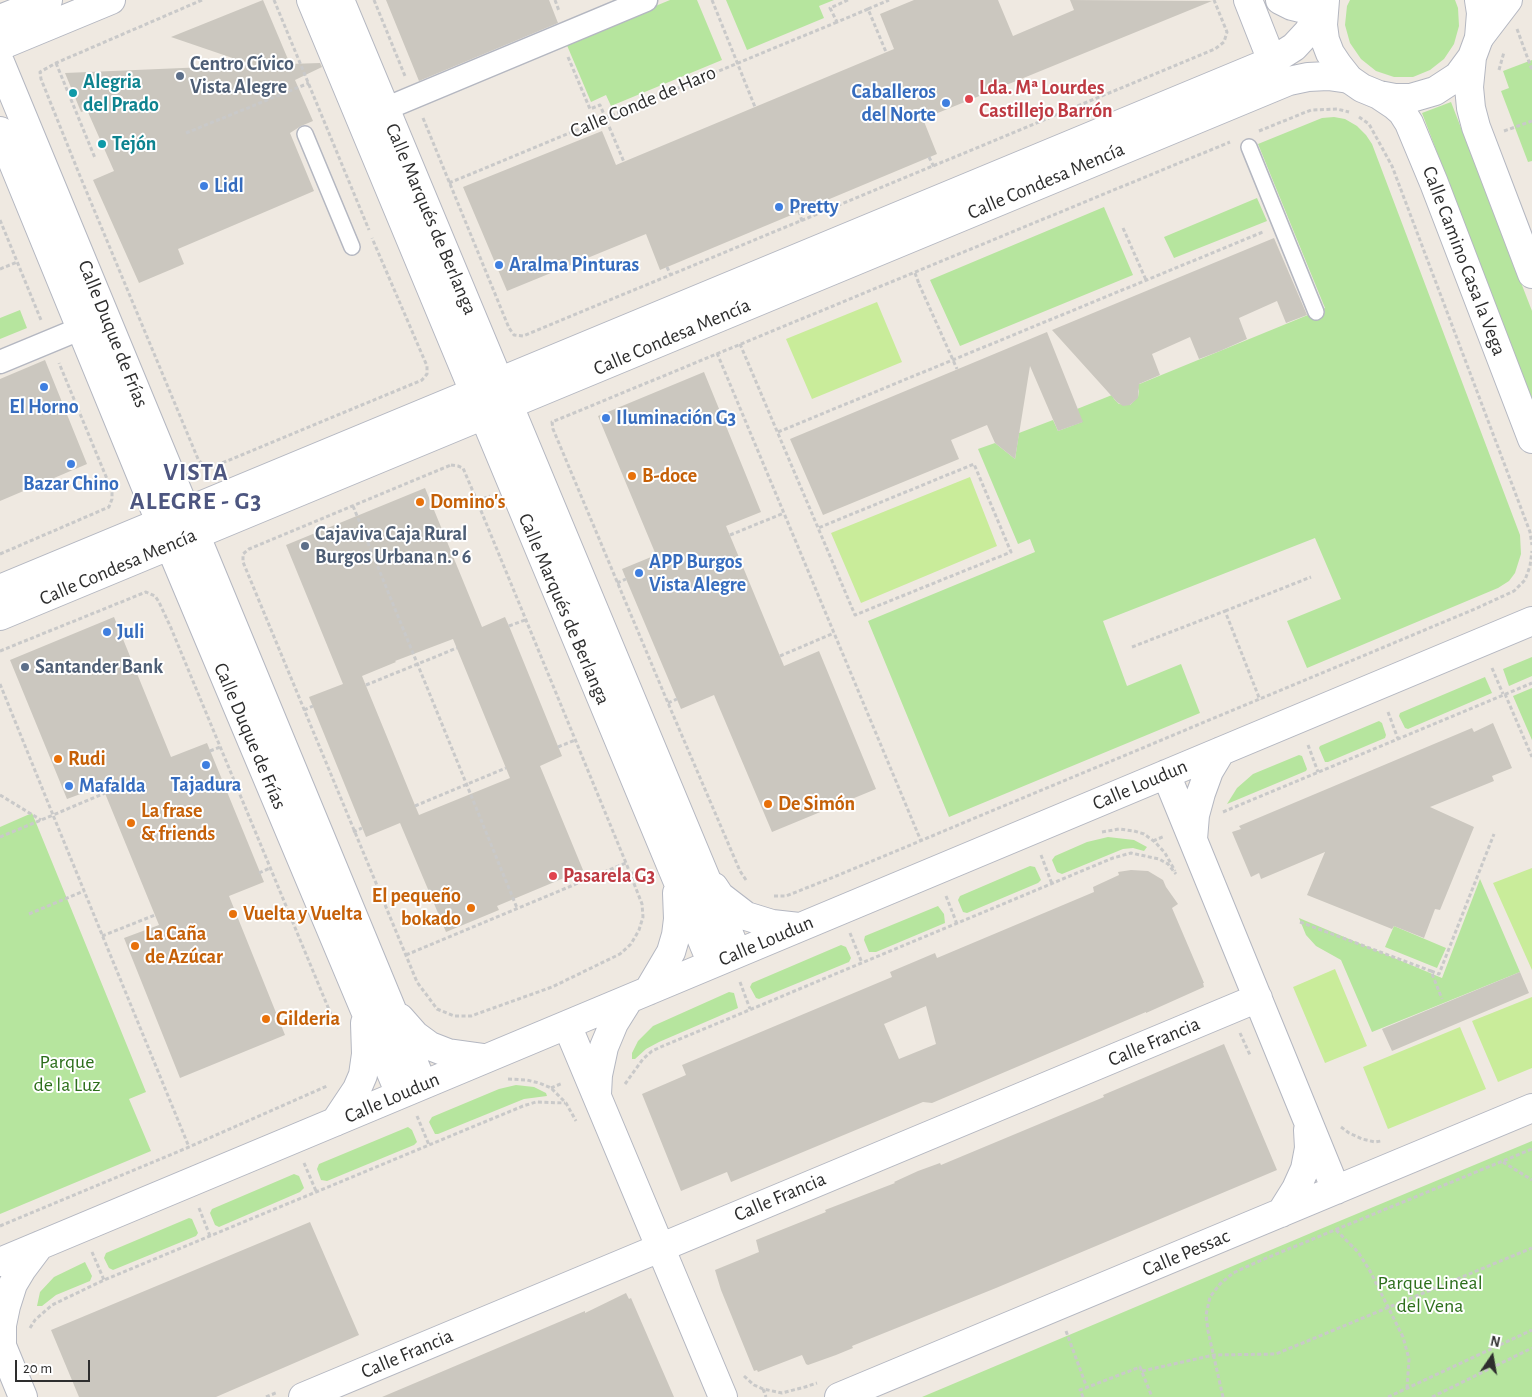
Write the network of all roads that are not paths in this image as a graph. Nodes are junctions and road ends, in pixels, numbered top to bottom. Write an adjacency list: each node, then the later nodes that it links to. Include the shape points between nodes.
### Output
1 (48, 0): 11 (street)
2 (111, 0): 11 (street)
3 (312, 0): 27 (street, Calle Marqués de Berlanga, via 454,343 458,373 456,385)
4 (340, 0): 16 (street, Calle Marqués de Berlanga)
5 (646, 0): 16 (street)
6 (1248, 0): 13 (street)
7 (1280, 0): 10 (street, via 1300,8)
8 (1479, 0): 12 (street, via 1481,13)
9 (1508, 0): 12 (street)
10 (1321, 3): 13 (street, Calle Condesa Mencía, via 1308,32 1294,47); 14 (street, via 1325,40 1330,53)
11 (3, 42): 30 (street, Calle Duque de Frías, via 11,61 13,93)
12 (1475, 47): 15 (street, via 1458,76 1435,91 1411,98); 21 (street, via 1469,87 1471,108)
13 (1272, 61): 25 (street, Calle Condesa Mencía)
14 (1349, 79): 15 (street); 26 (street, Calle Condesa Mencía, via 1328,76 1289,81)
15 (1379, 95): 29 (street, Calle Camino Casa la Vega, via 1402,112 1409,123)
16 (385, 109): 25 (street, Calle Marqués de Berlanga)
17 (0, 131): 23 (street, Calle Duque de Frías)
18 (306, 134): 20 (lane)
19 (1247, 140): 22 (lane)
20 (352, 247)
21 (1532, 274)
22 (1316, 312)
23 (82, 328): 24 (street); 31 (street, Calle Duque de Frías, via 139,469)
24 (0, 362)
25 (504, 393): 26 (street, Calle Condesa Mencía); 27 (street, Calle Condesa Mencía); 28 (street, Calle Marqués de Berlanga)
26 (536, 393): 28 (street, Calle Marqués de Berlanga, via 525,412)
27 (470, 403): 30 (street, Calle Condesa Mencía); 39 (street, Calle Marqués de Berlanga)
28 (522, 437): 38 (street, Calle Marqués de Berlanga)
29 (1532, 439)
30 (200, 524): 31 (street, Calle Condesa Mencía); 45 (street, Calle Duque de Frías, via 213,576)
31 (156, 533): 32 (street, Calle Condesa Mencía); 33 (street, Calle Condesa Mencía); 45 (street, Calle Duque de Frías)
32 (0, 589)
33 (0, 616)
34 (1532, 621): 35 (street, Calle Loudun)
35 (1221, 751): 36 (street, Calle Loudun); 37 (street, via 1209,771)
36 (1166, 774): 37 (street); 40 (street, Calle Loudun)
37 (1191, 830): 44 (street)
38 (700, 864): 40 (street, Calle Marqués de Berlanga, via 720,896 746,916 772,924); 41 (street, Calle Marqués de Berlanga)
39 (675, 874): 42 (street, Calle Marqués de Berlanga); 43 (street, Calle Marqués de Berlanga, via 678,919 671,952)
40 (800, 927): 41 (street, Calle Loudun)
41 (737, 953): 42 (street, Calle Loudun)
42 (712, 964): 43 (street, Calle Loudun)
43 (638, 995): 46 (street, Calle Loudun); 49 (street, Calle Marqués de Berlanga, via 614,1023 604,1047)
44 (1258, 998): 51 (street); 56 (street, Calle Francia)
45 (374, 999): 47 (street, Calle Duque de Frías, via 430,1046 448,1054); 48 (street, Calle Duque de Frías); 52 (street, Calle Duque de Frías, via 363,1075)
46 (567, 1024): 47 (street, Calle Loudun); 49 (street)
47 (487, 1058): 48 (street, Calle Loudun)
48 (412, 1089): 52 (street, Calle Loudun)
49 (597, 1096): 56 (street)
50 (1532, 1108): 53 (street, Calle Pessac)
51 (1308, 1121): 53 (street); 54 (street, via 1309,1148 1305,1169)
52 (335, 1122): 55 (street, Calle Loudun)
53 (1336, 1190): 54 (street, Calle Pessac)
54 (1281, 1213): 64 (street, Calle Pessac)
55 (40, 1245): 57 (street, Calle Loudun); 58 (street, via 13,1284 2,1325)
56 (660, 1248): 59 (street); 61 (street, Calle Francia)
57 (0, 1262)
58 (1, 1344): 60 (street)
59 (711, 1369): 62 (street); 63 (street)
60 (23, 1397)
61 (303, 1397)
62 (712, 1397)
63 (723, 1397)
64 (839, 1397)

